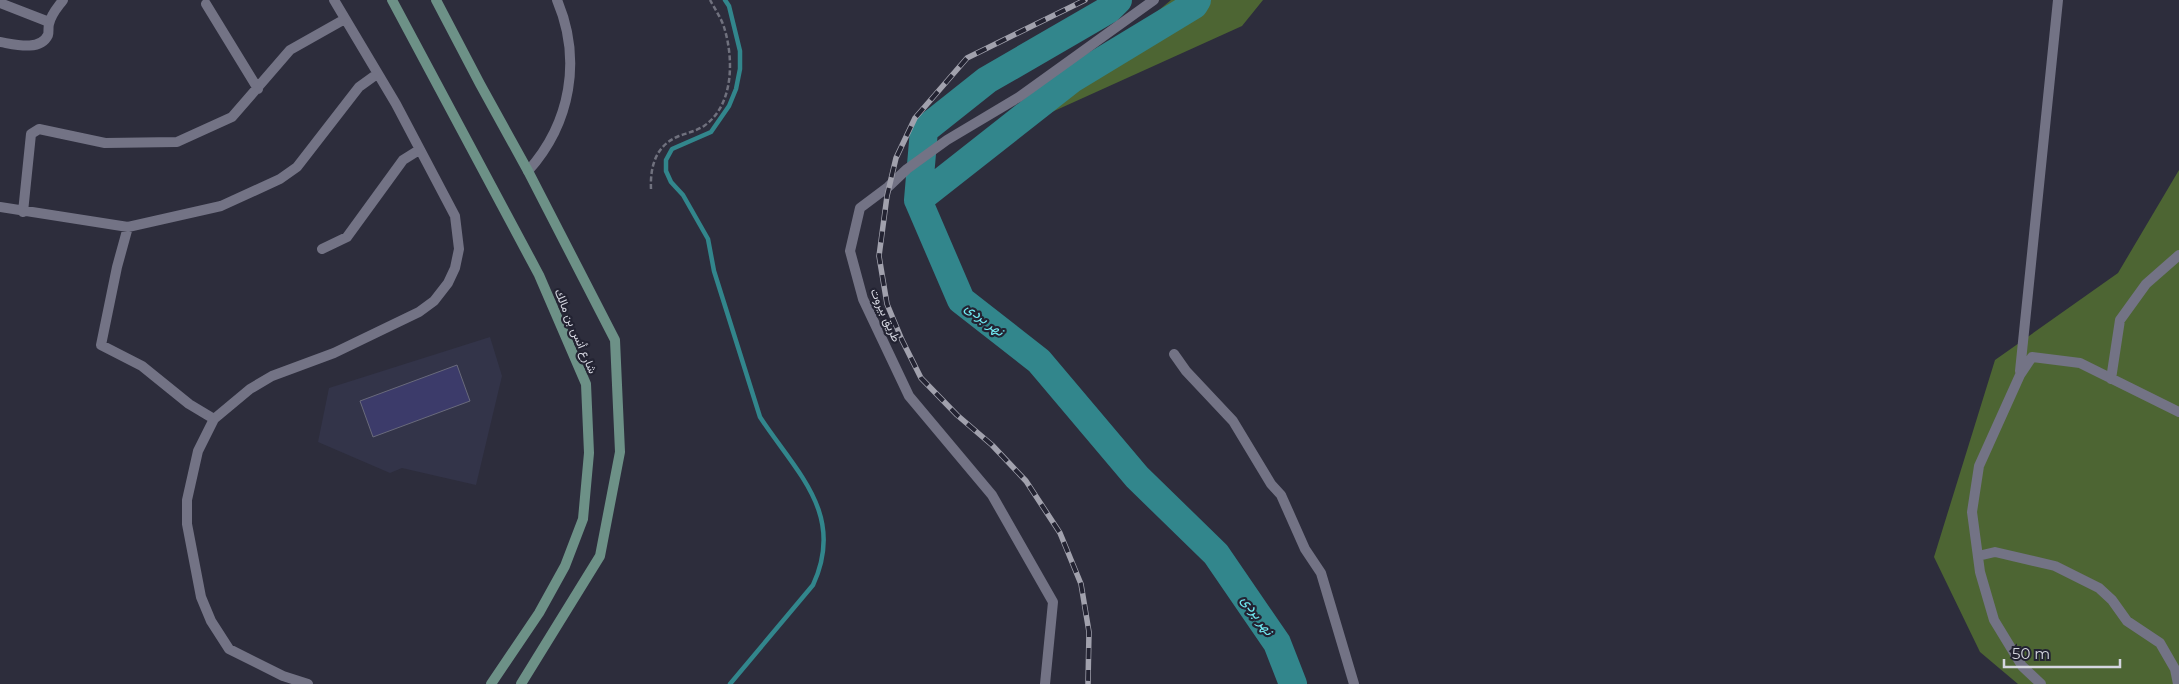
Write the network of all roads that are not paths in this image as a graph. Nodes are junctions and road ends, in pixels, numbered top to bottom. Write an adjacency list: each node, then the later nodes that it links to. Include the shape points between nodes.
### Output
1 (63, 0): 11 (street)
2 (334, 0): 10 (street)
3 (392, 0): 29 (main road, شارع أنس بن مالك, via 539,275 586,384 589,453 583,519 565,566 539,613)
4 (436, 0): 16 (main road, شارع أنس بن مالك)
5 (558, 0): 16 (street, via 569,37 570,80 552,139)
6 (1154, 0): 31 (street, طريق بيروت, via 1019,97 947,140 907,169 860,208 850,252 863,299 909,396 992,495 1053,602)
7 (2058, 0): 23 (street)
8 (0, 3): 11 (street)
9 (206, 4): 14 (street)
10 (345, 19): 13 (street); 14 (street, via 290,50)
11 (49, 22): 12 (street, via 48,35 43,42 32,45)
12 (0, 42)
13 (377, 74): 15 (street); 19 (street, via 360,87 297,167 280,179 221,206)
14 (258, 89): 18 (street, via 232,117 177,142 105,143 39,129 34,131 31,134)
15 (419, 150): 20 (street, via 403,160 347,237); 26 (street, via 455,216 459,249 448,283 434,301 419,312 334,353 272,376 250,389)
16 (528, 171): 30 (main road, شارع أنس بن مالك, via 615,340 620,452 600,556)
17 (0, 207): 18 (street)
18 (23, 212): 19 (street)
19 (128, 227): 26 (street, via 101,345 142,366 189,404)
20 (322, 249)
21 (2179, 254): 24 (street, via 2146,284 2120,320)
22 (1174, 354): 32 (street, via 1233,420 1281,495 1305,549 1321,573)
23 (2020, 375): 24 (street, via 2032,357 2080,363); 27 (street, via 1979,466 1972,512)
24 (2111, 379): 25 (street)
25 (2179, 412)
26 (214, 419): 28 (street, via 198,451 187,500 187,524 201,598 229,649 283,676)
27 (1978, 556): 33 (street, via 1994,620 2022,666); 34 (street, via 1995,552 2055,566 2099,588 2127,621 2160,643 2175,670)
28 (308, 684)
29 (491, 684)
30 (522, 684)
31 (1045, 684)
32 (1354, 684)
33 (2041, 684)
34 (2178, 684)

